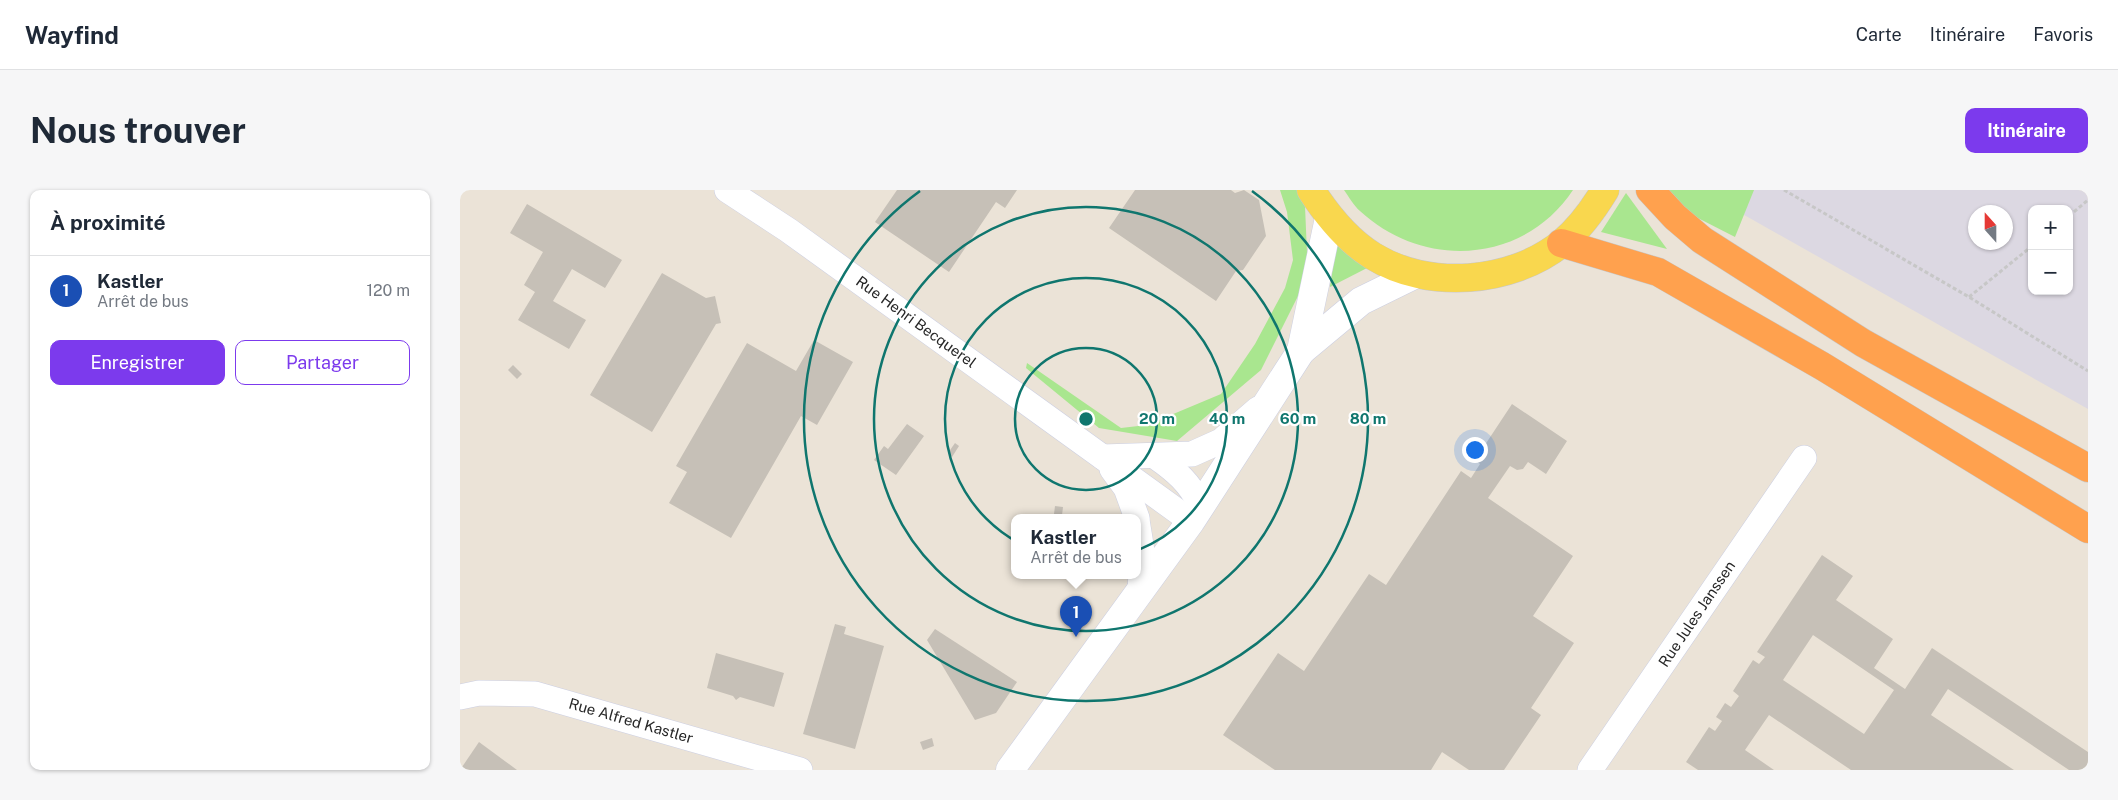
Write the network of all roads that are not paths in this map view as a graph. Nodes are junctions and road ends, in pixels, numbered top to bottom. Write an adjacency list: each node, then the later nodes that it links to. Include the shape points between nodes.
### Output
1 (727, 190): 10 (street, Rue Henri Becquerel, via 788,230)
2 (1311, 190): 5 (main road)
3 (1605, 190): 6 (main road, via 1590,214)
4 (1650, 190): 13 (highway, via 1702,240 1863,343)
5 (1329, 218): 7 (main road, via 1372,256); 8 (street)
6 (1562, 243): 7 (main road, via 1520,267 1474,278); 16 (highway, via 1658,272 1822,366)
7 (1416, 274): 8 (street, via 1361,301)
8 (1302, 351): 9 (street)
9 (1272, 397): 11 (street, via 1221,441 1192,454); 15 (street)
10 (1103, 457): 11 (street); 14 (street, Rue Henri Becquerel, via 1126,488); 15 (street, Rue Henri Becquerel)
11 (1156, 457): 15 (street, via 1182,476 1195,492)
12 (1804, 458): 24 (street, Rue Jules Janssen)
13 (2088, 468)
14 (1135, 514)
15 (1196, 514): 20 (street)
16 (2088, 528)
17 (1141, 545): 18 (street, Rue Henri Becquerel)
18 (1141, 571)
19 (1141, 579): 20 (street, Rue Henri Becquerel)
20 (1140, 591): 23 (street)
21 (460, 697): 22 (street, Rue Alfred Kastler, via 478,693 535,694)
22 (800, 770)
23 (1010, 770)
24 (1590, 770)

